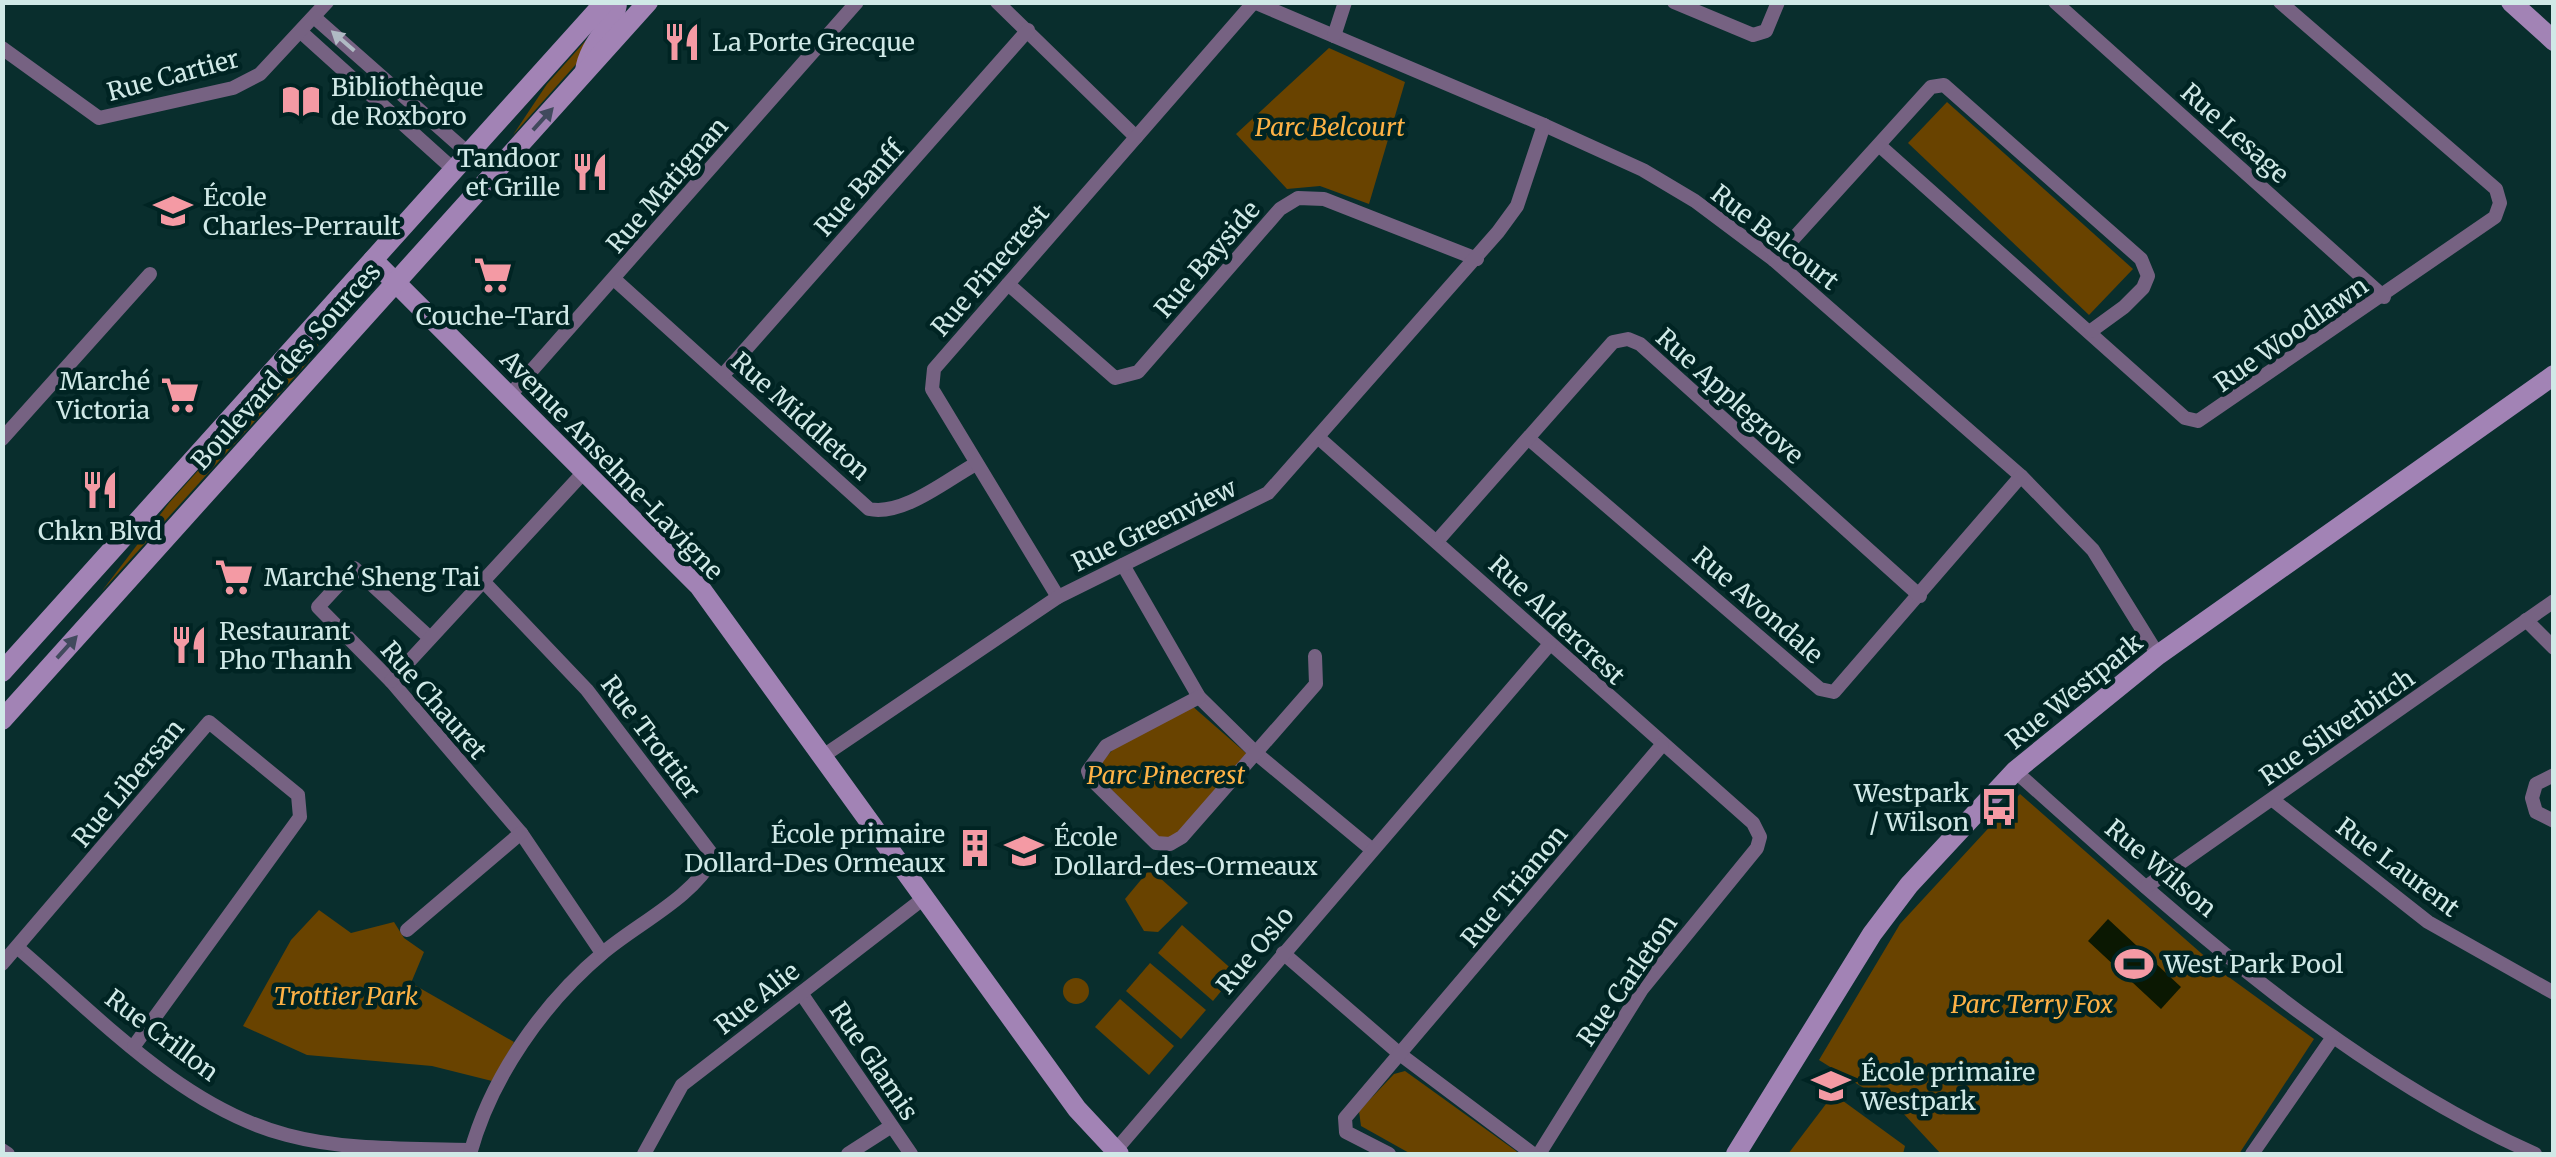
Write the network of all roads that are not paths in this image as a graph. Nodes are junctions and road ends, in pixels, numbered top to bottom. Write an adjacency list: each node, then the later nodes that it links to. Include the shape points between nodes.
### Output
1 (327, 2): 14 (street, Rue Cartier)
2 (605, 2): 24 (street, Boulevard des Sources)
3 (616, 2): 20 (street, via 616,14 591,45)
4 (648, 2): 20 (street, Boulevard des Sources)
5 (857, 2): 30 (street, Rue Matignan)
6 (997, 2): 15 (street)
7 (1254, 2): 17 (street, Rue Belcourt); 22 (street, Rue Pinecrest)
8 (1345, 2): 17 (street)
9 (1674, 2): 10 (street, via 1754,35 1766,31)
10 (1778, 2)
11 (2055, 2): 33 (street, Rue Lesage)
12 (2280, 2): 33 (street, Rue Woodlawn, via 2496,190 2495,217)
13 (2511, 2): 18 (street)
14 (314, 17): 16 (street, Rue Cartier); 24 (street, one-way to 14)
15 (1028, 30): 22 (street); 36 (street, Rue Banff)
16 (301, 32): 19 (street, Rue Cartier, via 260,74 233,88 99,118); 25 (street)
17 (1334, 36): 21 (street, Rue Belcourt)
18 (2554, 41)
19 (2, 48)
20 (585, 73): 31 (street, Boulevard des Sources, one-way to 20)
21 (1544, 125): 26 (street, Rue Greenview, via 1516,206); 28 (street, Rue Belcourt, via 1643,170)
22 (1136, 137): 32 (street, Rue Pinecrest)
23 (1880, 146): 28 (street); 34 (street, Rue Woodlawn); 34 (street, via 1931,88 1944,85 2141,259 2148,276 2143,288)
24 (468, 153): 25 (street, Boulevard des Sources)
25 (453, 169): 27 (street, Boulevard des Sources)
26 (1477, 259): 32 (street, Rue Bayside, via 1324,199 1298,198 1280,209 1138,372 1115,378); 38 (street, Rue Greenview)
27 (373, 260): 31 (street, Avenue Anselme-Lavigne); 56 (street, Boulevard des Sources)
28 (1774, 260): 43 (street, Rue Belcourt)
29 (150, 274): 40 (street)
30 (614, 280): 36 (street, Rue Middleton); 37 (street, Rue Matignan)
31 (396, 282): 37 (street, Avenue Anselme-Lavigne); 59 (street, Boulevard des Sources, one-way to 31)
32 (1008, 284): 41 (street, Rue Pinecrest, via 934,369 932,389)
33 (2384, 297): 34 (street, Rue Woodlawn, via 2198,421 2185,418)
34 (2090, 331)
35 (2554, 374): 54 (street, Rue Westpark)
36 (723, 375): 41 (street, Rue Middleton, via 869,509 898,507)
37 (510, 395): 42 (street, Avenue Anselme-Lavigne)
38 (1320, 439): 44 (street, Rue Aldercrest); 45 (street, Rue Greenview, via 1268,493)
39 (1529, 439): 44 (street, Rue Applegrove); 47 (street, Rue Avondale, via 1820,688 1834,692 1845,684); 47 (street, Rue Applegrove, via 1613,342 1628,339)
40 (2, 440)
41 (974, 465): 48 (street, Rue Pinecrest)
42 (584, 472): 46 (street); 62 (street, Avenue Anselme-Lavigne, via 699,586)
43 (2021, 476): 47 (street, Rue Avondale); 54 (street, Rue Belcourt, via 2093,550)
44 (1438, 540): 52 (street, Rue Aldercrest)
45 (1122, 565): 48 (street, Rue Greenview); 58 (street)
46 (483, 580): 51 (street); 75 (street, Rue Trottier, via 587,690 714,857 704,876)
47 (1920, 596)
48 (1058, 597): 62 (street, Rue Greenview)
49 (2554, 601): 50 (street, Rue Silverbirch)
50 (2526, 620): 53 (street); 65 (street, Rue Silverbirch)
51 (430, 638): 57 (street); 57 (street, Rue Chauret, via 354,568 318,607)
52 (1550, 644): 60 (street, Rue Aldercrest); 69 (street, Rue Oslo)
53 (2554, 648)
54 (2158, 655): 63 (street, Rue Westpark)
55 (1316, 656): 61 (street, via 1316,684)
56 (2, 672)
57 (391, 681): 67 (street, Rue Chauret)
58 (1199, 696): 61 (street); 61 (street, via 1106,746 1091,761 1091,779 1156,843 1170,844)
59 (2, 720)
60 (1662, 745): 68 (street, Rue Aldercrest, via 1753,823); 81 (street, Rue Trianon)
61 (1258, 755): 69 (street)
62 (823, 756): 71 (street, Avenue Anselme-Lavigne)
63 (2015, 772): 70 (street, Rue Wilson); 90 (street, Rue Westpark, via 1908,885 1872,934)
64 (2554, 775): 66 (street, via 2536,784 2532,798 2536,812)
65 (2272, 800): 70 (street, Rue Silverbirch); 78 (street, Rue Laurent, via 2428,922)
66 (2554, 821)
67 (521, 833): 72 (street); 75 (street, Rue Chauret)
68 (1760, 837): 89 (street, Rue Carleton, via 1642,990)
69 (1370, 848): 74 (street, Rue Oslo)
70 (2146, 888): 79 (street, Rue Wilson)
71 (924, 898): 77 (street, Rue Alie); 84 (street, Avenue Anselme-Lavigne, via 1076,1109)
72 (407, 930)
73 (18, 948): 76 (street, Rue Libersan); 80 (street, Rue Crillon); 80 (street, Rue Libersan, via 209,722 247,750 298,796 300,817)
74 (1282, 952): 81 (street, Rue Carleton); 84 (street, Rue Oslo)
75 (602, 953): 83 (street, Rue Trottier, via 540,1017 492,1096)
76 (2, 964)
77 (801, 992): 82 (street, Rue Glamis); 85 (street, Rue Alie, via 682,1084)
78 (2554, 993)
79 (2333, 1037): 91 (street); 92 (street, Rue Wilson)
80 (134, 1046): 83 (street, Rue Crillon, via 176,1081 287,1135 354,1147)
81 (1401, 1055): 88 (street, via 1344,1125); 89 (street, Rue Carleton)
82 (890, 1126): 86 (street); 87 (street, Rue Glamis)
83 (470, 1152)
84 (1117, 1153)
85 (644, 1154)
86 (848, 1154)
87 (912, 1154)
88 (1389, 1154)
89 (1536, 1154)
90 (1736, 1154)
91 (2252, 1154)
92 (2535, 1154)

